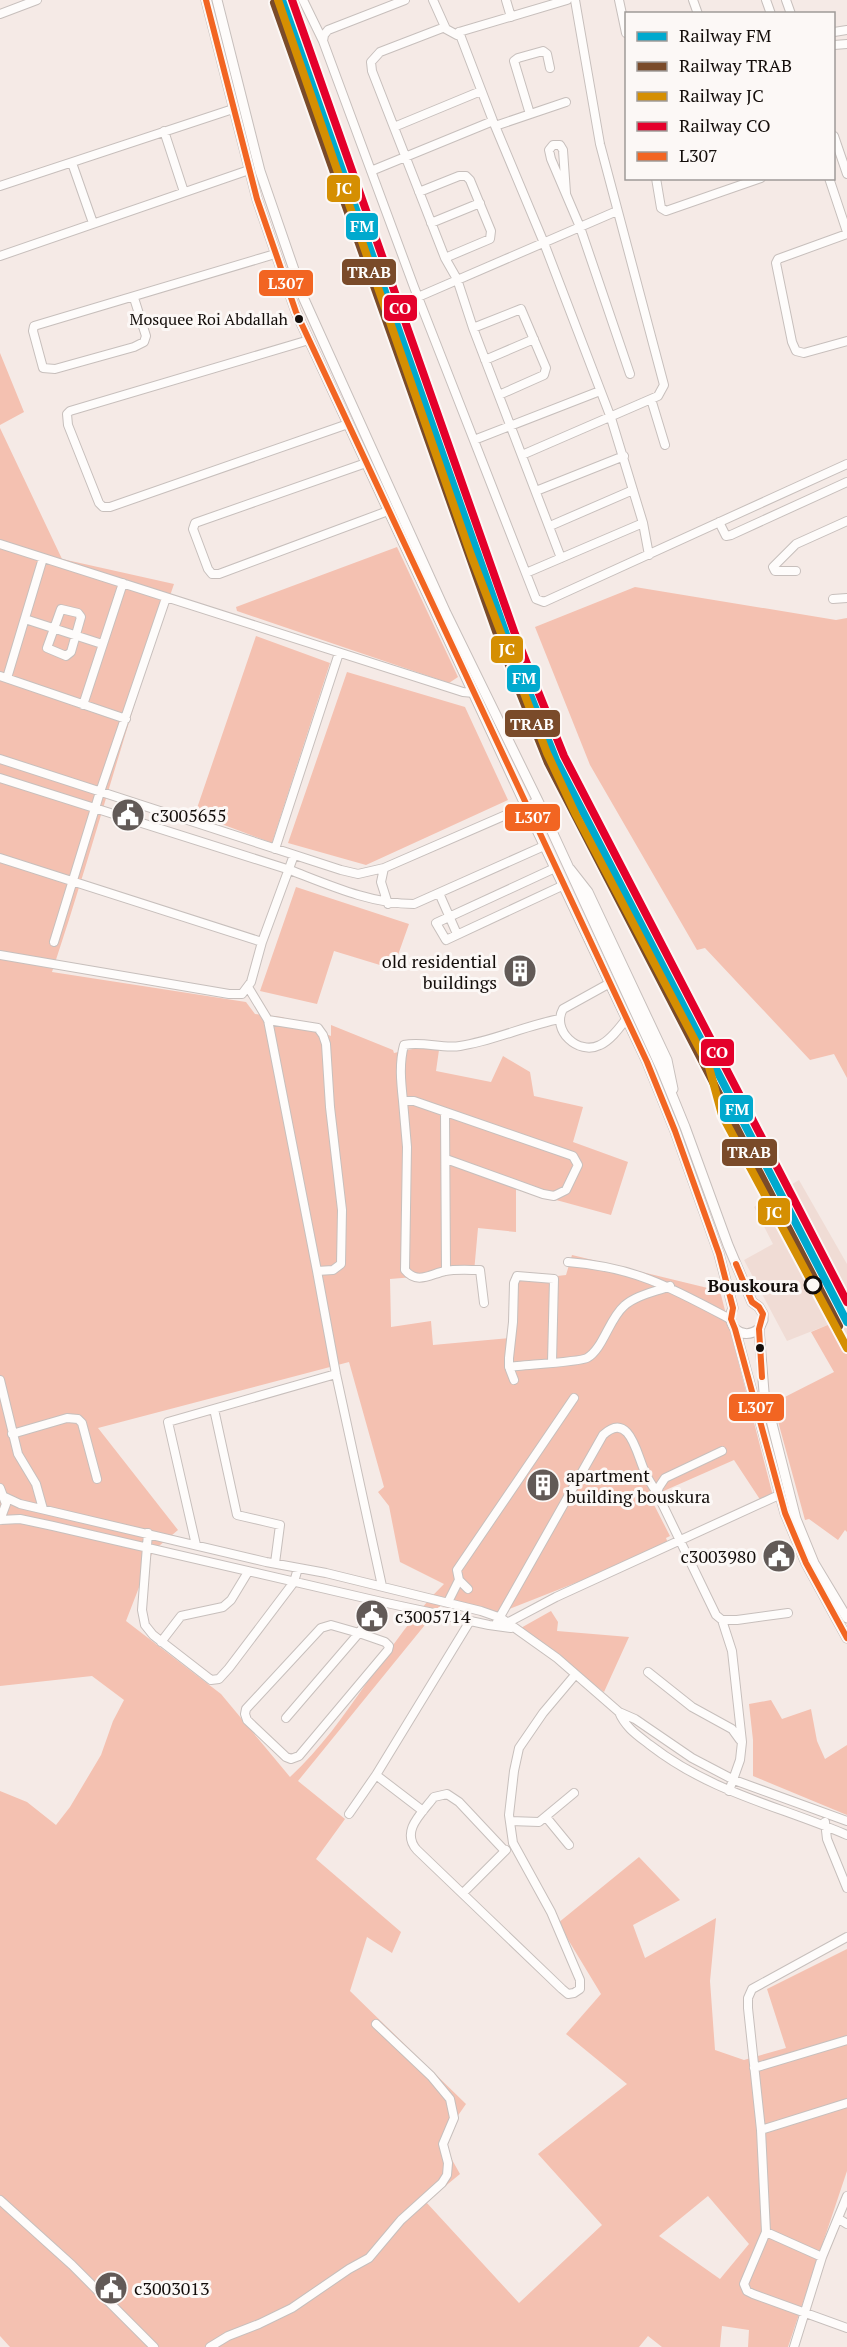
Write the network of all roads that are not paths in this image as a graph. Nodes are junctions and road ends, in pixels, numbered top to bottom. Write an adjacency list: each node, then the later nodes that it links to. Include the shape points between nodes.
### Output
1 (37, 0): 12 (street)
2 (206, 0): 21 (street)
3 (217, 0): 101 (street, via 260,171 304,300 446,613)
4 (303, 0): 17 (street)
5 (405, 0): 17 (street, via 328,30)
6 (433, 0): 15 (street)
7 (506, 0): 13 (street)
8 (567, 0): 11 (street)
9 (575, 0): 40 (street, via 595,120)
10 (620, 0): 14 (street)
11 (540, 4): 13 (street)
12 (0, 14)
13 (511, 17): 16 (street)
14 (625, 24)
15 (444, 27): 16 (street); 24 (street, via 373,58 372,71)
16 (459, 32): 19 (street)
17 (323, 41): 30 (street)
18 (550, 68): 22 (street, via 543,51 514,62)
19 (481, 90): 23 (street); 24 (street)
20 (566, 102): 22 (street)
21 (233, 109): 25 (street); 29 (street)
22 (530, 114): 23 (street)
23 (494, 124): 27 (street); 46 (street)
24 (394, 127): 27 (street)
25 (164, 131): 28 (street); 36 (street)
26 (835, 139): 31 (street)
27 (406, 157): 30 (street); 37 (street)
28 (72, 163): 35 (street); 42 (street)
29 (249, 170): 36 (street); 47 (street)
30 (371, 171): 51 (street)
31 (847, 174)
32 (656, 180): 33 (street, via 661,208 666,211)
33 (755, 180)
34 (830, 180): 41 (street)
35 (0, 186)
36 (184, 192): 42 (street)
37 (419, 192): 39 (street, via 466,176); 43 (street)
38 (566, 193): 38 (street, via 563,150 554,146 549,152); 44 (street)
39 (480, 203): 43 (street); 49 (street, via 491,237)
40 (617, 211): 44 (street); 61 (street, via 664,378 662,391)
41 (845, 217): 45 (street)
42 (93, 223): 48 (street)
43 (432, 223): 49 (street)
44 (580, 227): 46 (street); 58 (street)
45 (847, 233): 56 (street, via 776,263 796,351 804,353)
46 (544, 243): 50 (street); 59 (street)
47 (275, 254): 52 (street); 55 (street)
48 (0, 255)
49 (445, 258): 50 (street)
50 (457, 279): 51 (street); 53 (street)
51 (418, 297): 65 (street)
52 (134, 298): 52 (street, via 146,336 144,342 55,369 42,366 34,326)
53 (473, 328): 54 (street, via 521,309); 57 (street)
54 (534, 339): 57 (street); 60 (street, via 546,374)
55 (309, 340): 63 (street); 63 (street, via 70,411 68,424 99,503 110,507)
56 (847, 341)
57 (485, 360): 60 (street)
58 (630, 374)
59 (600, 391): 62 (street); 64 (street)
60 (499, 395): 64 (street)
61 (651, 399): 62 (street); 66 (street)
62 (611, 418): 67 (street); 68 (street)
63 (348, 424): 69 (street)
64 (510, 425): 65 (street); 67 (street)
65 (474, 440): 84 (street)
66 (665, 445)
67 (522, 455): 73 (street)
68 (624, 456): 72 (street); 73 (street)
69 (366, 463): 74 (street); 74 (street, via 195,523 192,529 208,570 219,574)
70 (847, 464): 76 (street)
71 (847, 482): 76 (street, via 731,535 726,536)
72 (633, 490): 77 (street); 78 (street)
73 (536, 491): 78 (street)
74 (388, 511): 95 (street)
75 (847, 521): 83 (street, via 796,544 772,567 775,571)
76 (719, 522): 80 (street)
77 (643, 523): 80 (street); 82 (street)
78 (550, 526): 82 (street)
79 (0, 545): 81 (street)
80 (649, 555): 84 (street, via 544,602 536,599)
81 (43, 558): 85 (street); 89 (street)
82 (561, 558): 84 (street)
83 (796, 571)
84 (526, 573)
85 (123, 583): 86 (street); 92 (street)
86 (166, 598): 93 (street); 97 (street)
87 (847, 598): 88 (street)
88 (833, 599)
89 (25, 619): 90 (street); 94 (street)
90 (53, 628): 91 (street); 91 (street, via 60,610 78,613 81,618); 91 (street, via 46,647 50,651 68,655)
91 (76, 636): 92 (street)
92 (102, 644): 96 (street)
93 (339, 653): 95 (street); 105 (street)
94 (4, 677): 96 (street)
95 (474, 693): 102 (street)
96 (83, 705): 97 (street)
97 (126, 719): 100 (street)
98 (0, 759): 100 (street)
99 (0, 778): 103 (street)
100 (100, 792): 103 (street); 105 (street)
101 (538, 801): 102 (street); 132 (street, via 566,866 588,892 668,1060 675,1101)
102 (525, 806): 104 (street); 108 (street)
103 (96, 809): 110 (street); 111 (street)
104 (544, 846): 109 (street); 113 (street)
105 (275, 849): 106 (street)
106 (294, 855): 108 (street, via 358,874); 110 (street)
107 (0, 858): 111 (street)
108 (384, 868): 114 (street, via 381,882)
109 (555, 868): 112 (street); 115 (street)
110 (290, 870): 114 (street); 118 (street)
111 (73, 881): 117 (street); 118 (street)
112 (564, 885): 116 (street); 120 (street)
113 (439, 893): 114 (street, via 414,904); 115 (street)
114 (388, 904)
115 (450, 916): 116 (street); 116 (street, via 436,923 446,940)
116 (457, 934)
117 (54, 942)
118 (262, 942): 121 (street)
119 (0, 955): 121 (street, via 229,994 242,993)
120 (610, 983): 122 (street); 123 (street, via 568,1005)
121 (249, 987): 124 (street)
122 (627, 1018): 123 (street, via 601,1045 586,1048 569,1040); 134 (street, via 679,1141 719,1254)
123 (560, 1019): 125 (street, via 457,1047 432,1043 404,1045 400,1071)
124 (268, 1020): 129 (street); 129 (street, via 318,1028 326,1044 342,1210 342,1261 338,1268)
125 (403, 1101): 126 (street); 130 (street, via 407,1147 405,1270 410,1276 421,1278)
126 (445, 1112): 127 (street); 127 (street, via 573,1156 578,1165 566,1190 554,1196)
127 (446, 1160): 130 (street)
128 (568, 1262): 131 (street, via 609,1267)
129 (317, 1271): 140 (street)
130 (446, 1271): 133 (street, via 480,1270)
131 (670, 1286): 135 (street); 138 (street, via 625,1305 588,1358)
132 (752, 1302): 134 (street); 137 (street, via 763,1314)
133 (484, 1303)
134 (733, 1308): 135 (street)
135 (730, 1319): 136 (street)
136 (735, 1329): 137 (street, via 743,1334); 150 (street)
137 (759, 1329): 168 (street, via 764,1392 796,1519 814,1563)
138 (552, 1362): 139 (street); 139 (street, via 554,1279 517,1276)
139 (509, 1367): 142 (street)
140 (336, 1374): 144 (street); 163 (street)
141 (0, 1380): 145 (street)
142 (514, 1380)
143 (574, 1398): 161 (street, via 457,1570)
144 (214, 1409): 156 (street, via 168,1422); 158 (street, via 237,1515 280,1525)
145 (12, 1434): 147 (street, via 67,1418 78,1419); 152 (street, via 18,1454 36,1484)
146 (722, 1452): 149 (street, via 665,1478)
147 (97, 1479)
148 (0, 1488): 151 (street)
149 (657, 1492): 155 (street); 171 (street, via 627,1431 609,1430)
150 (779, 1495): 155 (street); 173 (street, via 798,1546)
151 (4, 1497): 152 (street); 153 (street)
152 (43, 1509): 154 (street)
153 (0, 1520): 157 (street, via 20,1519)
154 (148, 1533): 156 (street); 157 (street)
155 (682, 1540): 169 (street, via 716,1615); 171 (street)
156 (196, 1545): 158 (street)
157 (147, 1548): 160 (street); 174 (street, via 143,1620)
158 (275, 1563): 159 (street)
159 (298, 1568): 162 (street); 163 (street)
160 (248, 1572): 162 (street); 174 (street, via 223,1607 181,1616)
161 (459, 1580): 164 (street); 166 (street)
162 (294, 1582): 165 (street); 174 (street, via 215,1681 205,1678)
163 (382, 1586): 166 (street)
164 (468, 1589)
165 (382, 1602): 170 (street); 172 (street)
166 (448, 1602): 171 (street)
167 (788, 1613): 169 (street)
168 (847, 1618)
169 (722, 1620): 179 (street, via 732,1651)
170 (470, 1621): 171 (street); 180 (street)
171 (500, 1623): 176 (street, via 557,1658)
172 (359, 1633): 172 (street, via 331,1625 321,1628 246,1709 247,1720 289,1759 299,1756 388,1650 385,1642); 178 (street)
173 (847, 1638)
174 (161, 1642)
175 (648, 1672): 179 (street, via 692,1707 732,1729)
176 (575, 1675): 177 (street); 188 (street, via 519,1748)
177 (619, 1712): 181 (street); 182 (street, via 629,1729 672,1761)
178 (286, 1718)
179 (742, 1742): 181 (street)
180 (376, 1775): 184 (street); 186 (street)
181 (734, 1780): 182 (street); 185 (street)
182 (729, 1791): 190 (street)
183 (574, 1793): 187 (street)
184 (423, 1811): 194 (street, via 437,1795 453,1796); 196 (street, via 411,1829 410,1839)
185 (827, 1813): 189 (street); 190 (street)
186 (349, 1814)
187 (546, 1817): 188 (street, via 534,1823); 193 (street)
188 (510, 1821): 192 (street)
189 (847, 1821)
190 (824, 1825): 191 (street); 195 (street)
191 (847, 1835)
192 (513, 1843): 194 (street); 196 (street, via 574,1961 580,1980 578,1990 572,1994 565,1991)
193 (569, 1845)
194 (505, 1851): 196 (street)
195 (847, 1888)
196 (463, 1893)
197 (847, 1937): 200 (street, via 749,1993)
198 (376, 2024): 212 (street, via 450,2099 454,2118 443,2144 447,2175 369,2258 292,2308)
199 (847, 2040): 200 (street)
200 (754, 2068): 202 (street)
201 (847, 2103): 202 (street)
202 (761, 2130): 207 (street)
203 (847, 2196): 205 (street)
204 (0, 2200): 211 (street)
205 (839, 2219): 206 (street); 208 (street)
206 (847, 2224)
207 (766, 2232): 208 (street); 209 (street, via 745,2287 753,2294)
208 (822, 2258): 209 (street)
209 (802, 2313): 210 (street); 213 (street)
210 (847, 2328)
211 (154, 2347)
212 (210, 2347)
213 (794, 2347)

